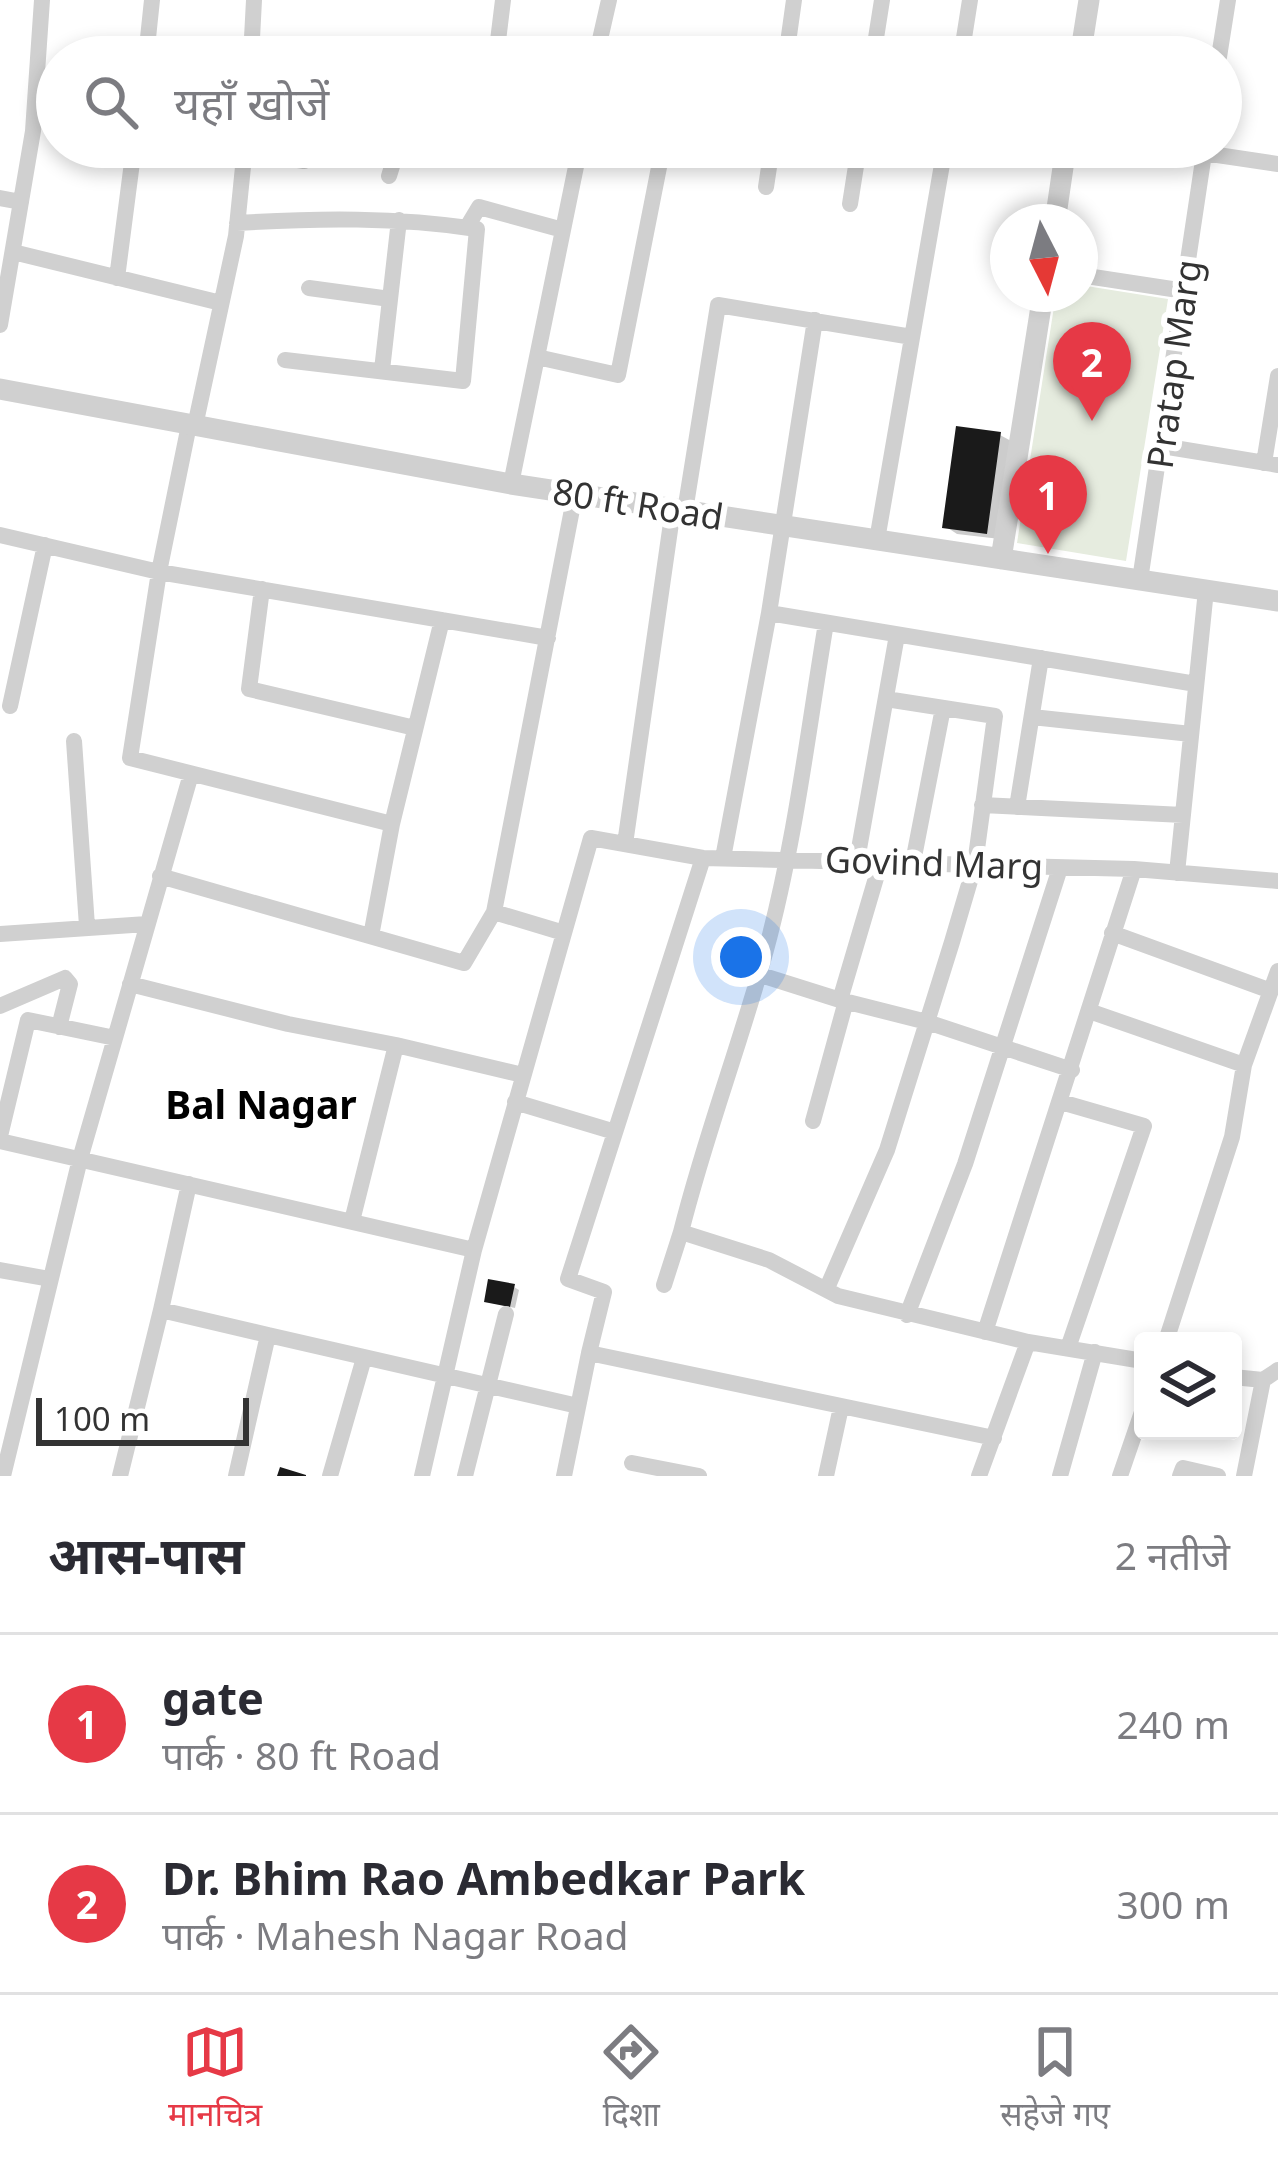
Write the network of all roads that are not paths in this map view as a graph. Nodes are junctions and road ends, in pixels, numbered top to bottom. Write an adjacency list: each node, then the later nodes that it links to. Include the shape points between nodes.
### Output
1 (42, 0): 11 (street)
2 (152, 0): 12 (street)
3 (254, 0): 13 (street)
4 (503, 0): 14 (street)
5 (609, 0): 15 (street)
6 (794, 0): 16 (street)
7 (882, 0): 17 (street)
8 (970, 0): 18 (street)
9 (1089, 0): 19 (street)
10 (1228, 0): 20 (street)
11 (40, 36)
12 (148, 36)
13 (252, 36)
14 (498, 36)
15 (601, 36)
16 (788, 36)
17 (876, 36)
18 (964, 36)
19 (1084, 36)
20 (1223, 36)
21 (36, 87): 37 (street)
22 (1242, 157): 23 (street)
23 (1278, 164)
24 (131, 168): 45 (street)
25 (243, 168): 41 (street)
26 (391, 168): 34 (street)
27 (576, 168): 43 (street)
28 (659, 168): 55 (street, via 618,375)
29 (769, 168): 35 (street)
30 (856, 168): 38 (street)
31 (941, 168): 54 (street)
32 (1063, 168): 39 (street)
33 (1202, 168): 48 (street, Pratap Marg)
34 (389, 176)
35 (766, 187)
36 (0, 198): 37 (street)
37 (21, 202): 44 (street)
38 (850, 203)
39 (1057, 204)
40 (399, 220): 41 (street); 42 (street); 49 (street)
41 (237, 223): 50 (street)
42 (467, 227): 43 (street, via 479,207); 57 (street, via 477,229 463,381)
43 (563, 230): 55 (street)
44 (13, 252): 45 (street); 53 (street)
45 (117, 278): 50 (street)
46 (1098, 278): 48 (street)
47 (309, 288): 49 (street)
48 (1185, 291): 61 (street, Pratap Marg)
49 (390, 299): 57 (street)
50 (221, 303): 60 (street)
51 (1040, 312): 70 (street)
52 (815, 320): 54 (street); 65 (street, via 718,305); 66 (street)
53 (0, 325)
54 (912, 337): 68 (street)
55 (537, 357): 63 (street)
56 (285, 360): 57 (street)
57 (382, 370)
58 (1278, 376): 62 (street)
59 (0, 389): 60 (street, 80 ft Road)
60 (192, 425): 63 (street, 80 ft Road); 71 (street)
61 (1162, 446): 62 (street); 72 (street, Pratap Marg)
62 (1271, 464)
63 (511, 484): 64 (street, 80 ft Road)
64 (575, 494): 65 (street, 80 ft Road); 80 (street)
65 (679, 510): 66 (street, 80 ft Road); 95 (street)
66 (782, 526): 68 (street, 80 ft Road); 76 (street)
67 (0, 535): 69 (street)
68 (877, 540): 70 (street, 80 ft Road)
69 (45, 545): 71 (street); 84 (street)
70 (1001, 560): 72 (street, 80 ft Road)
71 (159, 572): 73 (street); 90 (street, via 130,758)
72 (1140, 580): 74 (street, 80 ft Road)
73 (262, 589): 77 (street); 87 (street, via 249,689)
74 (1206, 590): 75 (street, 80 ft Road); 82 (street)
75 (1278, 601)
76 (769, 614): 78 (street); 97 (street)
77 (442, 620): 80 (street); 87 (street)
78 (826, 623): 79 (street); 98 (street)
79 (897, 634): 81 (street); 83 (street)
80 (548, 638): 108 (street)
81 (1041, 658): 82 (street); 86 (street)
82 (1196, 684): 88 (street)
83 (886, 699): 85 (street); 99 (street)
84 (10, 706)
85 (943, 708): 91 (street, via 995,716); 101 (street)
86 (1032, 717): 88 (street); 92 (street)
87 (416, 728): 94 (street)
88 (1191, 734): 93 (street)
89 (74, 741): 110 (street)
90 (191, 774): 94 (street); 106 (street)
91 (982, 806): 92 (street); 102 (street)
92 (1017, 807): 93 (street)
93 (1183, 815): 105 (street)
94 (392, 824): 114 (street)
95 (625, 844): 96 (street, Govind Marg); 111 (street, Govind Marg, via 591,838)
96 (703, 858): 97 (street, Govind Marg); 134 (street)
97 (723, 859): 98 (street, Govind Marg)
98 (786, 859): 99 (street, Govind Marg); 116 (street)
99 (857, 860): 100 (street, Govind Marg)
100 (881, 860): 101 (street, Govind Marg); 119 (street)
101 (913, 862): 102 (street, Govind Marg)
102 (975, 864): 103 (street, Govind Marg); 123 (street)
103 (1060, 868): 104 (street, Govind Marg); 127 (street)
104 (1133, 869): 105 (street, Govind Marg); 112 (street)
105 (1177, 873): 107 (street, Govind Marg)
106 (160, 875): 109 (street); 114 (street)
107 (1278, 880)
108 (494, 912): 111 (street); 114 (street, via 464,963)
109 (147, 924): 110 (street); 117 (street)
110 (87, 926): 113 (street)
111 (564, 933): 130 (street)
112 (1112, 933): 118 (street); 121 (street)
113 (0, 934)
114 (370, 936)
115 (1278, 971): 118 (street)
116 (758, 974): 119 (street); 139 (street)
117 (130, 984): 125 (street); 126 (street)
118 (1271, 991): 128 (street)
119 (843, 1001): 123 (street); 133 (street)
120 (0, 1010): 122 (street); 124 (street, via 65,978)
121 (1089, 1011): 128 (street); 129 (street)
122 (28, 1020): 124 (street); 135 (street)
123 (927, 1022): 127 (street); 144 (street, via 887,1150)
124 (59, 1027): 125 (street)
125 (115, 1039): 136 (street)
126 (396, 1045): 130 (street); 138 (street)
127 (1001, 1047): 129 (street); 147 (street)
128 (1244, 1065): 149 (street, via 1232,1137)
129 (1072, 1070): 132 (street)
130 (523, 1075): 131 (street)
131 (515, 1102): 134 (street); 140 (street)
132 (1061, 1102): 148 (street); 152 (street, via 1144,1126)
133 (813, 1121)
134 (615, 1132): 154 (street, via 568,1279 604,1292)
135 (0, 1138): 136 (street)
136 (80, 1159): 137 (street); 142 (street)
137 (189, 1184): 138 (street); 145 (street)
138 (352, 1222): 140 (street)
139 (681, 1232): 143 (street); 144 (street)
140 (474, 1250): 158 (street)
141 (0, 1270): 142 (street)
142 (50, 1280): 167 (street)
143 (664, 1285)
144 (826, 1288): 147 (street)
145 (161, 1310): 150 (street); 168 (street)
146 (506, 1314): 159 (street)
147 (907, 1315): 148 (street)
148 (986, 1332): 151 (street)
149 (1169, 1332)
150 (268, 1335): 155 (street); 169 (street)
151 (1028, 1342): 152 (street); 163 (street)
152 (1068, 1348): 153 (street)
153 (1095, 1352): 156 (street); 177 (street)
154 (589, 1353): 160 (street); 161 (street)
155 (364, 1358): 158 (street); 170 (street)
156 (1134, 1359)
157 (1270, 1375): 181 (street)
158 (444, 1378): 159 (street); 171 (street)
159 (487, 1387): 160 (street); 172 (street)
160 (578, 1406): 164 (street)
161 (841, 1407): 163 (street); 175 (street)
162 (1134, 1435): 178 (street)
163 (994, 1438): 176 (street)
164 (568, 1452): 165 (street); 173 (street)
165 (590, 1456)
166 (632, 1462): 174 (street)
167 (2, 1476)
168 (120, 1476)
169 (236, 1476)
170 (330, 1476)
171 (422, 1476)
172 (465, 1476)
173 (564, 1476)
174 (699, 1476)
175 (826, 1476)
176 (979, 1476)
177 (1060, 1476)
178 (1120, 1476)
179 (1180, 1476): 180 (street, via 1183,1468)
180 (1218, 1476)
181 (1244, 1476)

